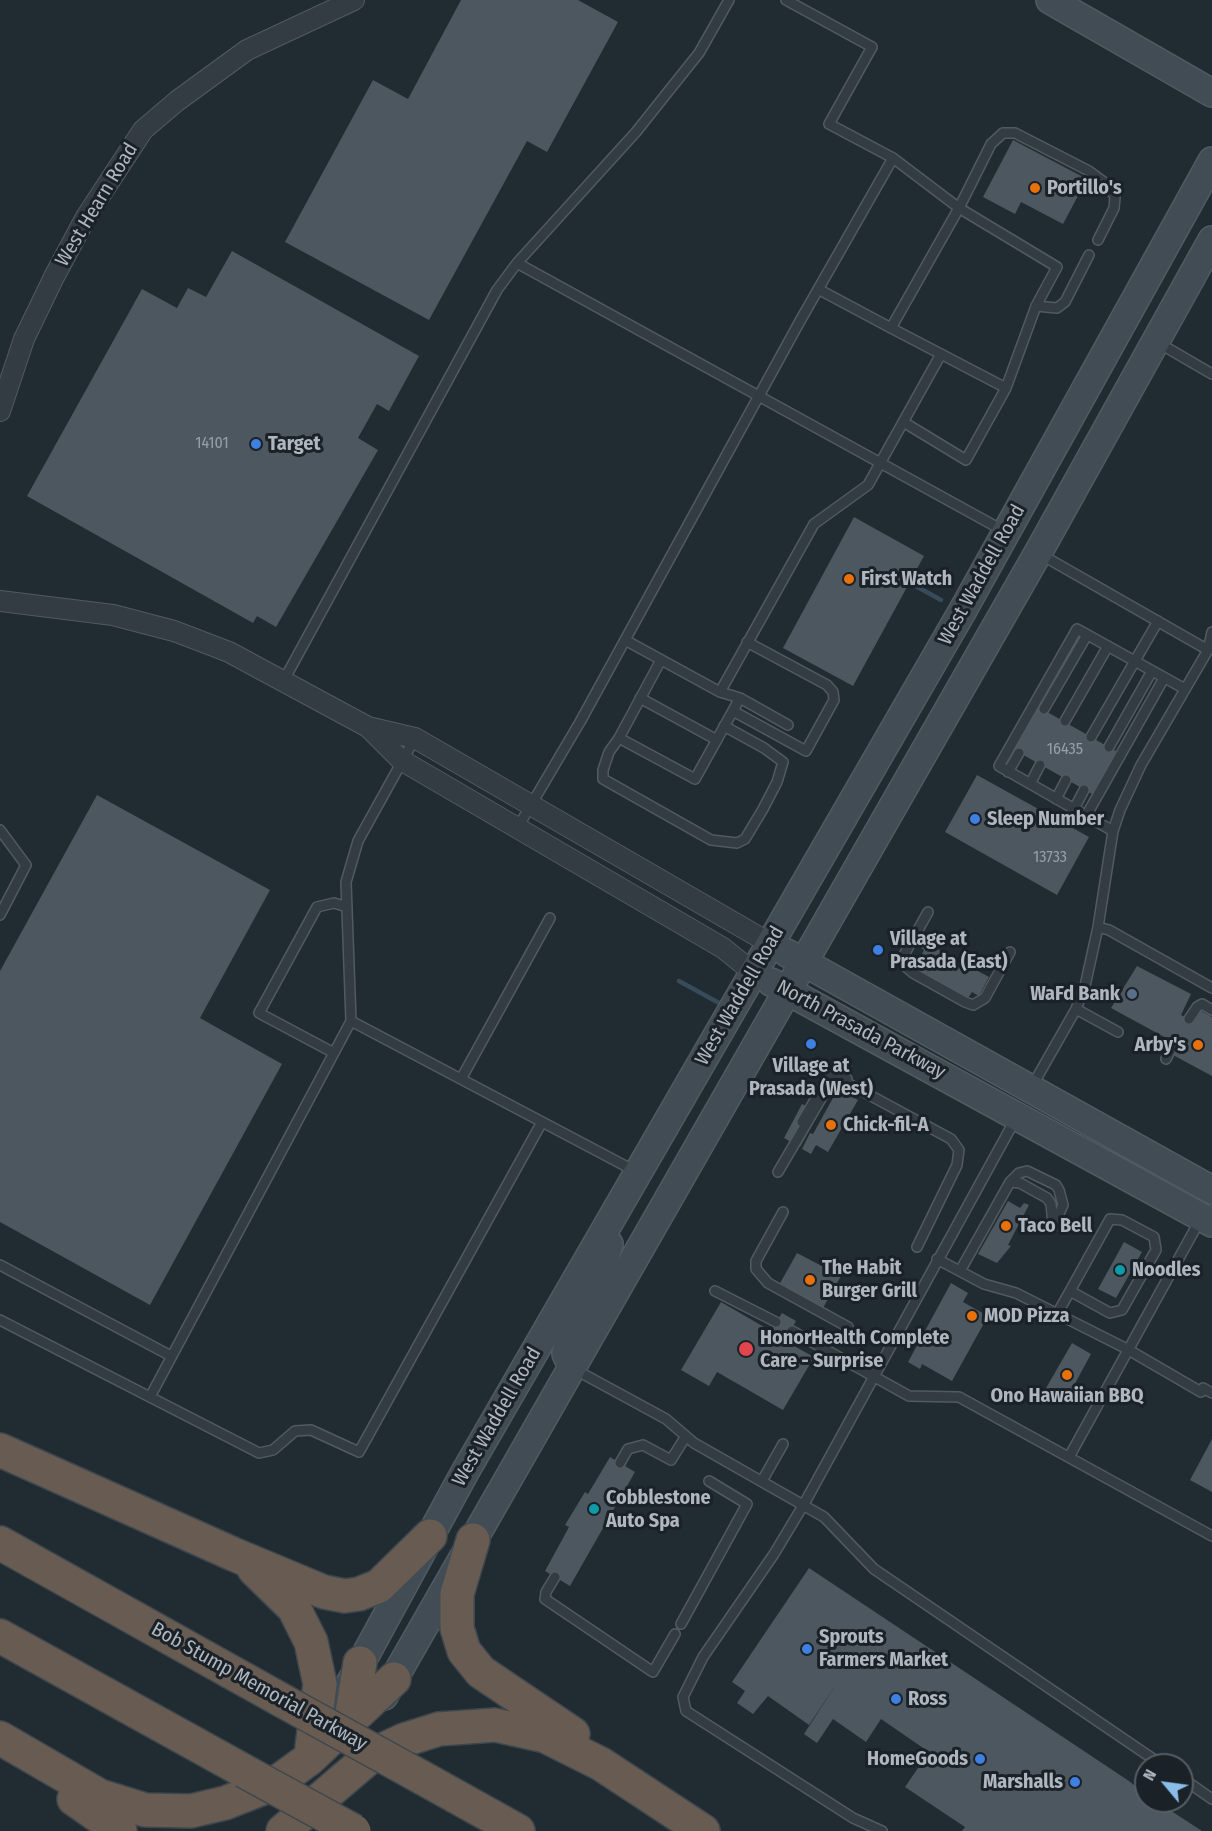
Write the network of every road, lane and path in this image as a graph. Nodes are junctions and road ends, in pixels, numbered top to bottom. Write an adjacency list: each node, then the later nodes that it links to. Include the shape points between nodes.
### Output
1 (354, 0): 22 (street, West Hearn Road, via 247,50 177,100 143,130 86,217 54,277 24,339)
2 (729, 0): 12 (lane, via 699,53 664,97)
3 (786, 0): 6 (lane, via 872,47 829,124)
4 (1050, 0): 5 (main road)
5 (1212, 93)
6 (893, 158): 8 (lane); 13 (lane)
7 (1212, 161): 16 (main road, West Waddell Road)
8 (959, 208): 9 (lane, via 991,144 1003,133 1015,133 1108,185 1115,197 1114,208); 14 (lane, via 1057,267); 15 (lane)
9 (1098, 240)
10 (1212, 240): 17 (main road, West Waddell Road)
11 (1089, 255): 14 (lane, via 1065,302 1057,308)
12 (517, 263): 21 (lane); 39 (lane, via 492,299)
13 (818, 289): 15 (lane); 21 (lane)
14 (1036, 306): 20 (lane)
15 (891, 328): 18 (lane)
16 (1117, 332): 25 (main road, West Waddell Road); 26 (main road, via 1101,397 1030,525)
17 (1155, 341): 19 (lane); 26 (main road, West Waddell Road)
18 (941, 354): 20 (lane); 23 (lane)
19 (1212, 374)
20 (1006, 388): 23 (lane, via 966,460)
21 (758, 397): 24 (lane); 31 (lane)
22 (0, 411)
23 (905, 423): 24 (lane)
24 (883, 464): 25 (lane); 32 (lane, via 855,497 814,524)
25 (1006, 532): 74 (main road, West Waddell Road)
26 (1038, 553): 28 (lane); 76 (main road, West Waddell Road)
27 (0, 601): 39 (street, North Prasada Parkway, via 113,615 164,628 229,652)
28 (1158, 621): 34 (lane); 36 (lane)
29 (1212, 632): 34 (lane)
30 (1087, 635): 33 (lane); 44 (lane); 58 (lane, via 1077,629 999,766)
31 (625, 640): 35 (lane); 63 (lane)
32 (747, 642): 41 (lane); 45 (lane, via 827,685 834,700 807,751)
33 (1108, 646): 36 (lane); 46 (lane)
34 (1210, 649): 40 (lane)
35 (661, 660): 41 (lane); 42 (lane)
36 (1135, 662): 37 (lane); 50 (lane)
37 (1152, 671): 38 (lane); 54 (lane)
38 (1164, 678): 40 (lane); 65 (lane)
39 (284, 680): 48 (street, North Prasada Parkway)
40 (1185, 689): 68 (lane, via 1141,765)
41 (720, 692): 43 (lane)
42 (640, 698): 52 (lane); 53 (lane)
43 (740, 698): 45 (lane); 47 (lane)
44 (1044, 710)
45 (733, 711): 49 (lane)
46 (1065, 722)
47 (788, 725)
48 (368, 726): 51 (street, North Prasada Parkway); 56 (street, North Prasada Parkway)
49 (724, 726): 52 (lane, via 783,762 763,809 745,838 737,843 711,840 603,779 609,752); 53 (lane)
50 (1091, 737)
51 (415, 738): 56 (lane); 63 (street, North Prasada Parkway)
52 (619, 738): 53 (lane, via 695,778)
53 (717, 740)
54 (1109, 747)
55 (1019, 753): 58 (lane)
56 (401, 760): 66 (street, North Prasada Parkway); 69 (lane, via 358,840 346,882)
57 (1040, 765): 60 (lane)
58 (1008, 771): 60 (lane)
59 (1066, 780): 62 (lane)
60 (1030, 784): 62 (lane)
61 (1084, 790): 64 (lane)
62 (1056, 799): 64 (lane)
63 (532, 805): 66 (lane); 74 (street, North Prasada Parkway)
64 (1074, 809): 65 (lane)
65 (1086, 816): 68 (lane)
66 (518, 827): 77 (street, North Prasada Parkway, via 723,948)
67 (0, 830): 71 (lane, via 26,865)
68 (1113, 831): 73 (lane)
69 (347, 907): 83 (lane); 86 (lane, via 334,903 317,908 259,1013)
70 (928, 912): 75 (lane, via 904,955 905,966 965,1002 977,1004 985,998)
71 (0, 915)
72 (550, 918): 88 (lane)
73 (1098, 927): 78 (lane); 80 (lane)
74 (771, 944): 76 (main road, North Prasada Parkway); 77 (main road, West Waddell Road)
75 (1010, 952)
76 (804, 962): 79 (main road, West Waddell Road); 89 (main road, North Prasada Parkway)
77 (754, 973): 79 (main road, North Prasada Parkway); 93 (main road, West Waddell Road)
78 (1212, 988)
79 (787, 991): 90 (main road, North Prasada Parkway); 110 (main road, West Waddell Road)
80 (1076, 1009): 84 (lane); 89 (lane)
81 (1212, 1010): 82 (lane, via 1202,1004)
82 (1189, 1019)
83 (351, 1021): 86 (lane); 88 (lane)
84 (1118, 1032)
85 (1174, 1043): 87 (lane)
86 (334, 1053): 109 (lane)
87 (1166, 1059)
88 (461, 1079): 91 (lane)
89 (1029, 1090): 95 (main road, North Prasada Parkway)
90 (1017, 1115): 95 (main road, North Prasada Parkway, via 1144,1185); 98 (lane)
91 (542, 1122): 93 (lane); 113 (lane, via 359,1452 310,1430 295,1431 273,1450 260,1453)
92 (778, 1172): 97 (lane, via 829,1085 836,1081 849,1084 957,1144 957,1165)
93 (633, 1180): 110 (main road, via 596,1283 569,1339 566,1354); 122 (main road, West Waddell Road)
94 (1010, 1182): 94 (lane, via 1027,1171 1056,1185 1063,1205 1053,1227 1047,1198 1020,1183); 100 (lane)
95 (1210, 1208): 108 (lane)
96 (783, 1212): 106 (lane, via 756,1261 756,1269 768,1282)
97 (917, 1247)
98 (937, 1259): 100 (lane); 111 (lane)
99 (0, 1265): 109 (lane)
100 (960, 1271): 103 (lane)
101 (715, 1290): 105 (lane)
102 (1070, 1291): 102 (lane, via 1110,1219 1122,1220 1154,1237 1156,1250 1122,1310 1110,1313); 103 (lane)
103 (1057, 1314): 108 (lane)
104 (0, 1320): 113 (lane)
105 (776, 1322)
106 (848, 1327)
107 (792, 1331): 111 (lane)
108 (1127, 1349): 112 (lane); 117 (lane)
109 (171, 1356): 113 (lane)
110 (573, 1368): 114 (lane, via 666,1419); 124 (main road, West Waddell Road)
111 (874, 1378): 117 (lane, via 909,1396 959,1397); 121 (lane)
112 (1206, 1391)
113 (150, 1397)
114 (686, 1436): 118 (lane, via 671,1460 643,1445 628,1449); 120 (lane)
115 (783, 1443): 120 (lane)
116 (0, 1450): 126 (highway)
117 (1069, 1457): 123 (lane)
118 (620, 1463)
119 (709, 1481): 128 (lane, via 747,1503)
120 (762, 1481): 121 (lane)
121 (804, 1504): 136 (lane, via 837,1528 874,1569); 148 (lane, via 703,1657 683,1697 686,1711 853,1818)
122 (430, 1536): 126 (highway, via 379,1586 345,1596 324,1592); 131 (main road, West Waddell Road)
123 (1212, 1536)
124 (472, 1540): 132 (main road, West Waddell Road); 138 (highway, via 458,1594 457,1628 464,1651 481,1672 573,1734)
125 (0, 1542): 146 (highway, Bob Stump Memorial Parkway, bridge)
126 (233, 1554): 137 (highway, via 279,1591 294,1608 311,1641 320,1705)
127 (555, 1577): 129 (lane, via 545,1599 653,1672)
128 (681, 1624)
129 (675, 1634)
130 (0, 1636): 145 (highway, bridge)
131 (360, 1662): 133 (highway); 137 (main road, West Waddell Road)
132 (394, 1679): 133 (highway); 139 (main road, West Waddell Road)
133 (351, 1721): 137 (highway); 139 (highway)
134 (0, 1738): 137 (highway, via 100,1796 162,1811 191,1811 242,1798 276,1783)
135 (0, 1746): 143 (highway)
136 (1144, 1753)
137 (309, 1759): 142 (highway)
138 (601, 1764): 139 (highway, via 545,1736 495,1725 473,1725 439,1730 398,1743 372,1755); 147 (highway)
139 (338, 1781): 142 (highway); 144 (highway)
140 (1194, 1786): 141 (lane)
141 (1212, 1799)
142 (291, 1829)
143 (120, 1831)
144 (333, 1831)
145 (354, 1831)
146 (518, 1831)
147 (703, 1831)
148 (882, 1831)

